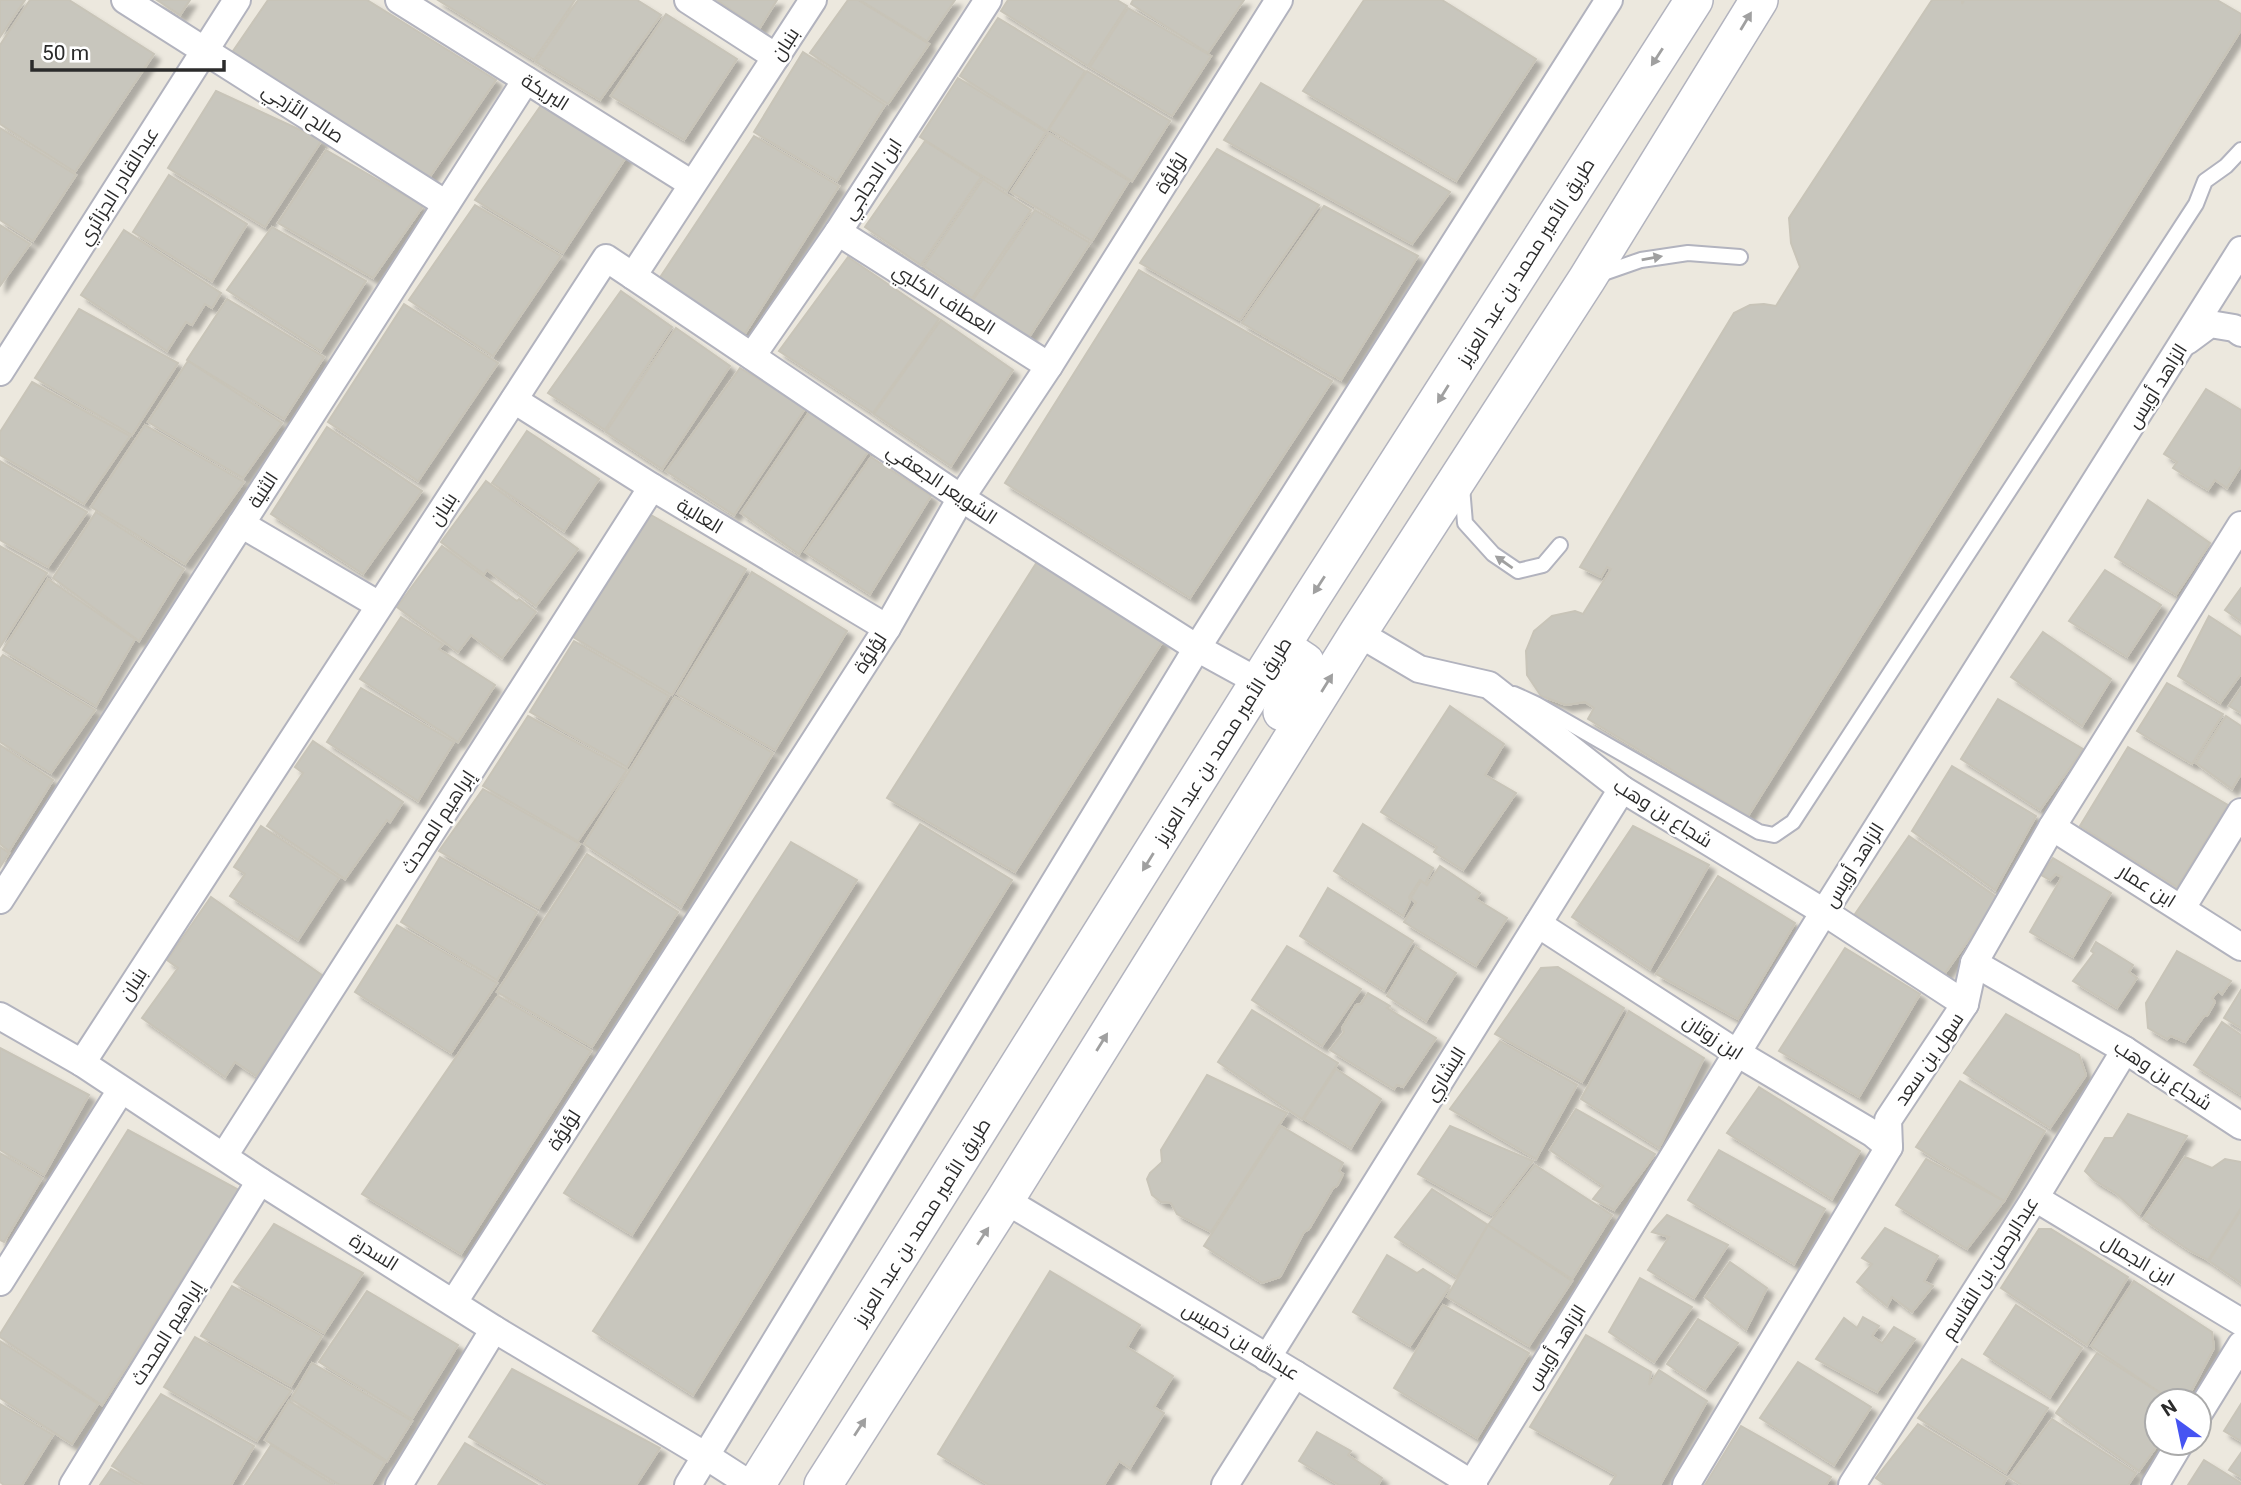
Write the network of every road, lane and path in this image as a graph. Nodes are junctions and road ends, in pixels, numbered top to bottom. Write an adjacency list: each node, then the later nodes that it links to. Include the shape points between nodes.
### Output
1 (125, 0): 11 (street, صالح الأزجي)
2 (237, 0): 11 (street, عبدالقادر الجزائري)
3 (398, 0): 13 (street, البريكة)
4 (688, 0): 12 (street)
5 (813, 0): 12 (street, بنبان)
6 (988, 0): 17 (street, ابن الدجاجي)
7 (1279, 0): 25 (street, لؤلؤة)
8 (1609, 0): 37 (street)
9 (1693, 0): 38 (main road, طريق الأمير محمد بن عبد العزيز, one-way to 38)
10 (1759, 0): 21 (main road, one-way to 10)
11 (205, 49): 16 (street, صالح الأزجي); 26 (street, عبدالقادر الجزائري)
12 (776, 57): 15 (street, بنبان)
13 (526, 80): 15 (street, البريكة); 16 (street, الثنية)
14 (2241, 150): 39 (lane, via 2204,181 2196,204 1793,822 1774,835 1759,832 1536,704)
15 (692, 184): 20 (street, بنبان)
16 (446, 204): 31 (street, الثنية)
17 (838, 232): 24 (street, ابن الدجاجي); 25 (street, العطاف الكلبي)
18 (2241, 250): 23 (street, الزاهد أويس)
19 (1740, 257): 21 (lane, one-way to 19, via 1641,260 1688,253)
20 (633, 276): 24 (street, الشويعر الجعفي); 27 (street, بنبان, via 607,258)
21 (1587, 279): 28 (main road)
22 (2241, 333): 23 (street, via 2210,324)
23 (2184, 344): 46 (street, الزاهد أويس)
24 (752, 356): 30 (street, الشويعر الجعفي)
25 (1049, 366): 30 (street, لؤلؤة)
26 (0, 372)
27 (514, 400): 29 (street, العالية); 34 (street, بنبان)
28 (1461, 475): 33 (lane, one-way to 28, via 1543,565 1518,571 1493,554 1465,523); 36 (main road)
29 (652, 487): 35 (street, العالية); 58 (street, إبراهيم المحدث)
30 (961, 498): 35 (street, لؤلؤة); 37 (street, الشويعر الجعفي)
31 (241, 524): 34 (street); 44 (street, الثنية)
32 (2241, 525): 43 (street, سهل بن سعد)
33 (1560, 545)
34 (379, 606): 54 (street, بنبان)
35 (887, 628): 63 (street, لؤلؤة)
36 (1358, 634): 39 (street, شجاع بن وهب, via 1419,669); 42 (main road, one-way to 36)
37 (1197, 648): 38 (street, الشويعر الجعفي); 70 (street)
38 (1259, 682): 42 (main road, via 1289,657 1305,662 1304,673 1255,760); 77 (main road, طريق الأمير محمد بن عبد العزيز, one-way to 77)
39 (1489, 685): 40 (street, شجاع بن وهب)
40 (1622, 789): 46 (street, شجاع بن وهب); 47 (street, البشاري)
41 (2241, 812): 45 (street)
42 (1241, 820): 61 (main road, one-way to 42)
43 (2052, 827): 45 (street, ابن عمار); 49 (street, سهل بن سعد)
44 (0, 900)
45 (2182, 908): 48 (street, ابن عمار)
46 (1824, 912): 50 (street, شجاع بن وهب); 53 (street, الزاهد أويس)
47 (1538, 924): 53 (street, ابن زوتان); 67 (street, البشاري)
48 (2241, 947)
49 (1974, 963): 50 (street, سهل بن سعد); 52 (street, شجاع بن وهب)
50 (1965, 1004): 57 (street, سهل بن سعد, via 1888,1120)
51 (0, 1016): 54 (street, السدرة)
52 (2125, 1050): 56 (street, شجاع بن وهب); 60 (street, عبدالرحمن بن القاسم)
53 (1737, 1053): 57 (street, ابن زوتان); 72 (street, الزاهد أويس)
54 (82, 1063): 55 (street, السدرة)
55 (121, 1090): 58 (street, السدرة); 62 (street)
56 (2241, 1126)
57 (1889, 1147): 80 (street, سهل بن سعد)
58 (224, 1156): 59 (street, السدرة)
59 (260, 1181): 63 (street, السدرة); 73 (street, إبراهيم المحدث)
60 (2035, 1198): 64 (street, ابن الجمال); 81 (street, عبدالرحمن بن القاسم)
61 (1006, 1200): 67 (street, عبدالله بن خميس); 78 (main road, one-way to 61)
62 (0, 1283)
63 (454, 1302): 65 (street, السدرة)
64 (2241, 1322)
65 (494, 1329): 70 (street, السدرة); 74 (street)
66 (2241, 1345): 69 (street)
67 (1267, 1358): 68 (street, عبدالله بن خميس)
68 (1295, 1374): 72 (street, عبدالله بن خميس); 79 (street)
69 (2213, 1390)
70 (706, 1455): 75 (street); 76 (street, السدرة)
71 (2172, 1457): 82 (street)
72 (1473, 1484)
73 (73, 1485)
74 (399, 1485)
75 (688, 1485)
76 (751, 1485)
77 (756, 1485)
78 (823, 1485)
79 (1225, 1485)
80 (1686, 1485)
81 (1852, 1485)
82 (2155, 1485)

